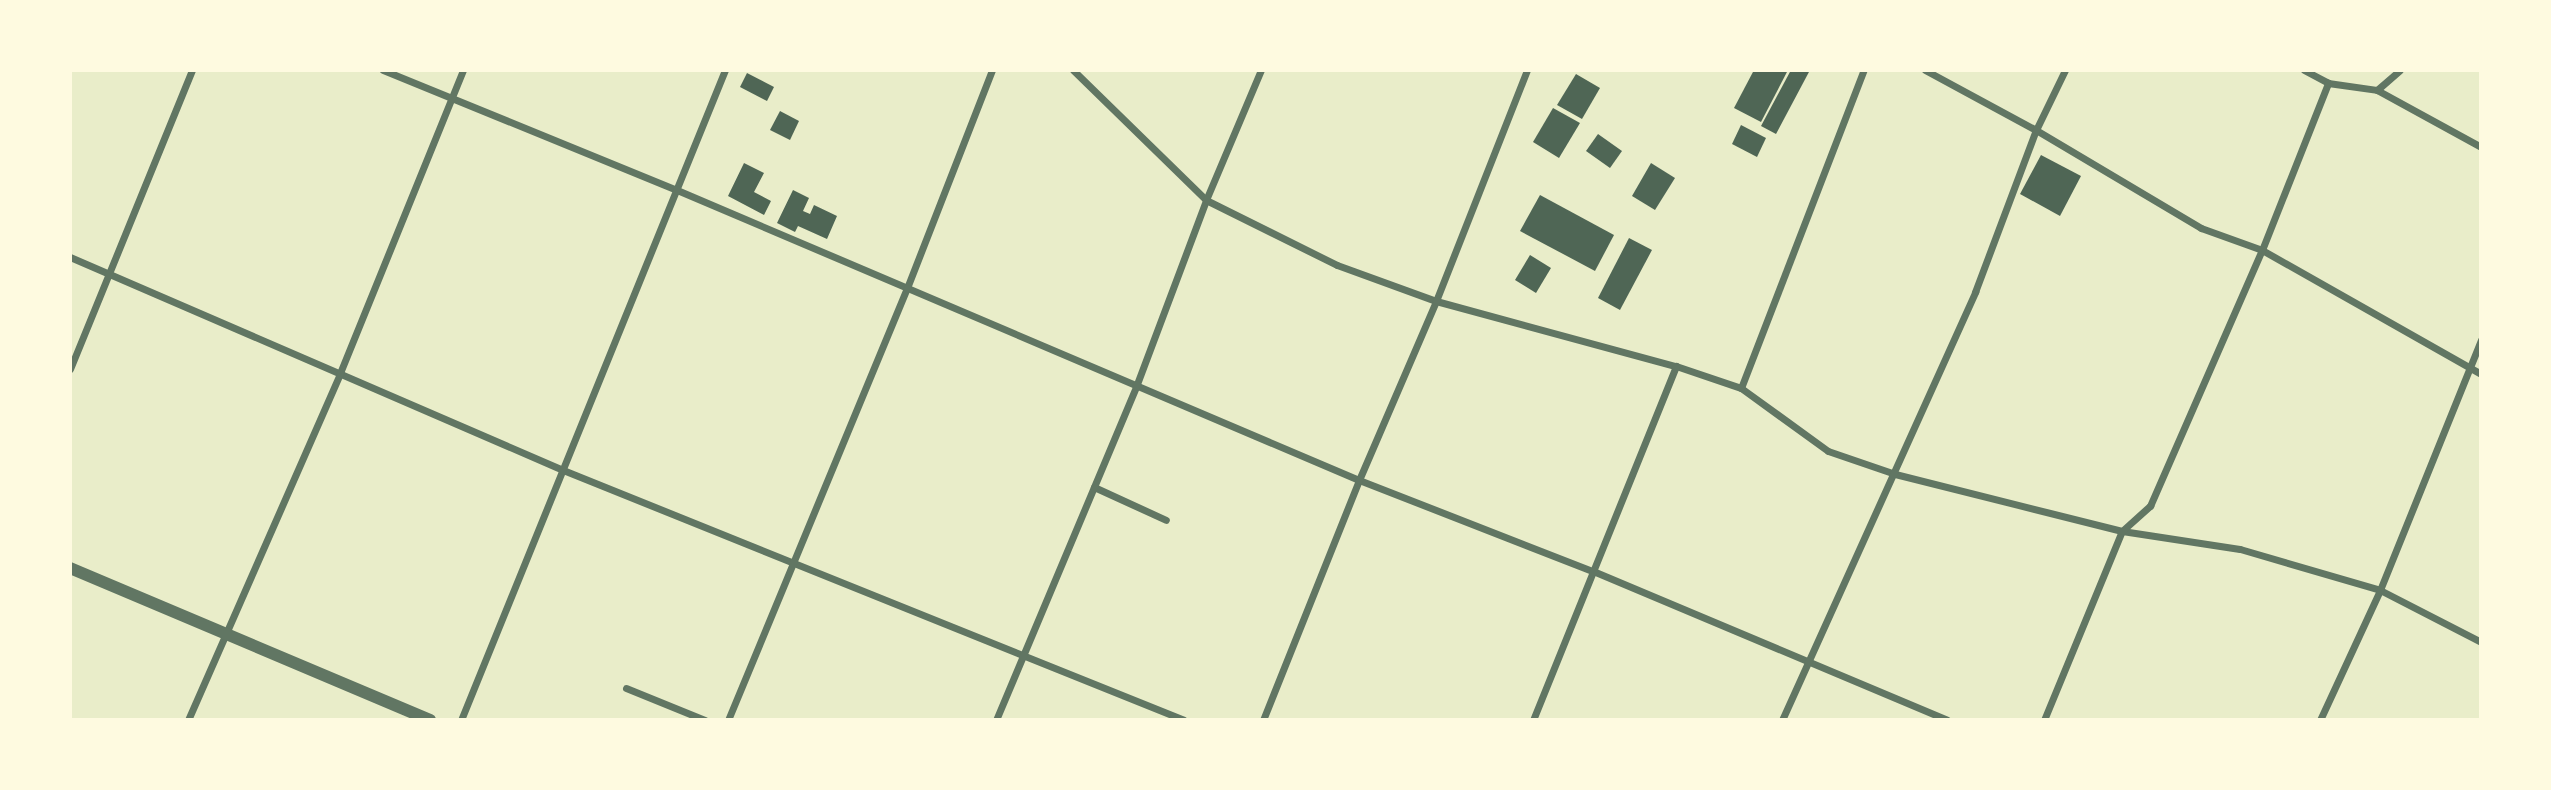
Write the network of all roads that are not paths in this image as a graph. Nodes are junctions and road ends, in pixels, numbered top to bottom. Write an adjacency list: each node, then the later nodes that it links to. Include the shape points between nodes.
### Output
1 (192, 70): 23 (street)
2 (383, 70): 16 (street)
3 (463, 70): 16 (street)
4 (725, 70): 19 (street)
5 (992, 70): 24 (street)
6 (1073, 70): 20 (street)
7 (1261, 70): 20 (street)
8 (1527, 70): 25 (street)
9 (1864, 70): 33 (street)
10 (1925, 70): 17 (street)
11 (2064, 70): 17 (street)
12 (2304, 70): 14 (street)
13 (2400, 70): 15 (street)
14 (2328, 83): 15 (street); 21 (street)
15 (2377, 90): 18 (street)
16 (451, 98): 19 (street); 30 (street)
17 (2036, 130): 21 (street, via 2200,228); 35 (street, via 1975,292)
18 (2481, 147)
19 (677, 190): 24 (street); 34 (street)
20 (1206, 200): 25 (street, via 1337,265); 32 (street)
21 (2262, 250): 28 (street); 39 (street, via 2150,506)
22 (70, 257): 23 (street)
23 (111, 274): 29 (street); 30 (street)
24 (907, 288): 32 (street); 40 (street)
25 (1436, 301): 27 (street); 36 (street)
26 (2481, 340): 28 (street)
27 (1676, 366): 33 (street); 42 (street)
28 (2468, 367): 31 (street); 43 (street)
29 (70, 369)
30 (340, 373): 34 (street); 44 (street)
31 (2481, 373)
32 (1137, 384): 36 (street); 37 (street)
33 (1741, 387): 35 (street, via 1828,452)
34 (564, 470): 40 (street); 51 (street)
35 (1895, 474): 39 (street); 47 (street)
36 (1359, 480): 42 (street); 56 (street)
37 (1094, 487): 38 (street); 46 (street)
38 (1166, 520)
39 (2122, 531): 43 (street, via 2240,548); 60 (street)
40 (792, 560): 46 (street); 53 (street)
41 (70, 568): 44 (street)
42 (1593, 570): 47 (street); 57 (street)
43 (2380, 590): 45 (street); 61 (street)
44 (227, 633): 49 (street); 50 (street)
45 (2481, 642)
46 (1023, 657): 54 (street); 55 (street)
47 (1806, 662): 58 (street); 59 (street)
48 (626, 688): 52 (street)
49 (188, 720)
50 (430, 720)
51 (461, 720)
52 (705, 720)
53 (728, 720)
54 (996, 720)
55 (1184, 720)
56 (1263, 720)
57 (1533, 720)
58 (1783, 720)
59 (1947, 720)
60 (2044, 720)
61 (2320, 720)

